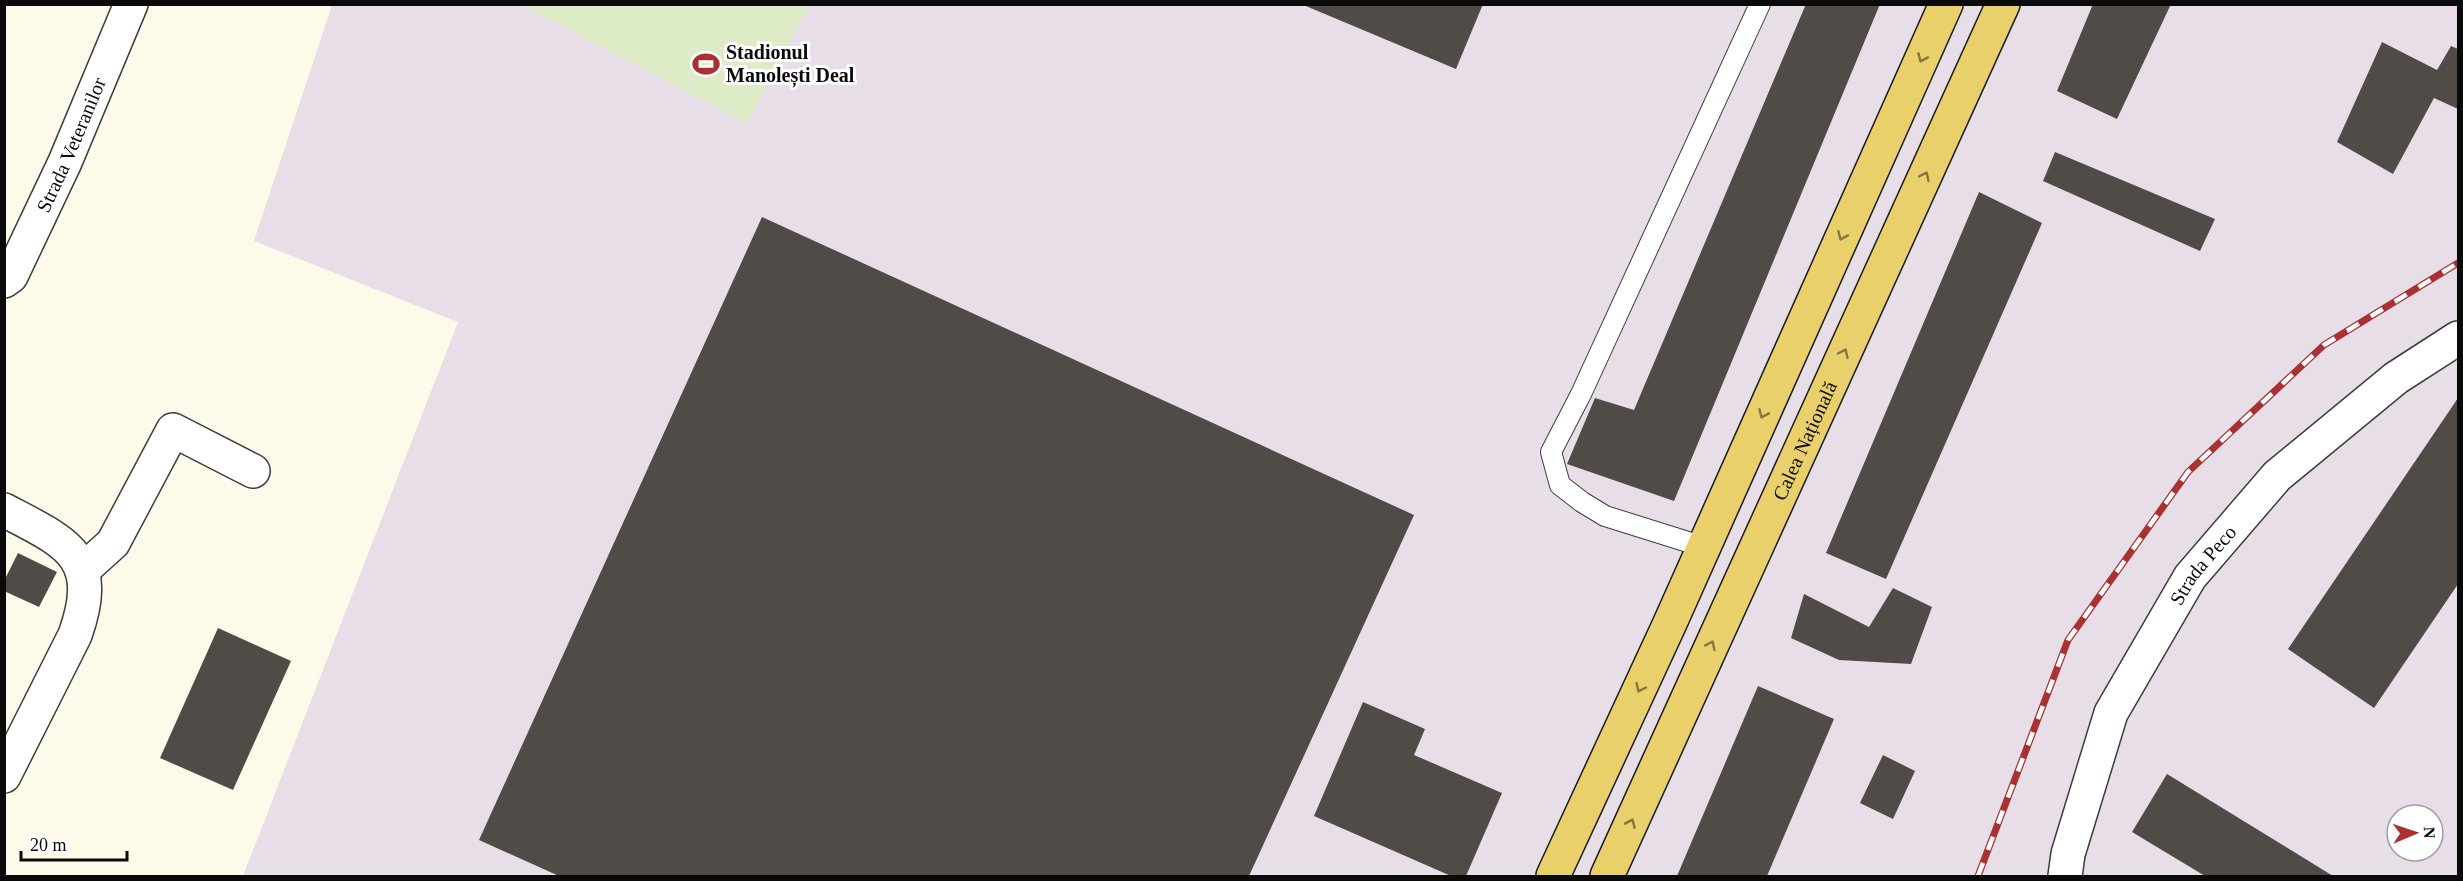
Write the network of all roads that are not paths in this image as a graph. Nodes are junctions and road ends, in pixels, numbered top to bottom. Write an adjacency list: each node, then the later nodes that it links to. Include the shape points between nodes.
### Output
1 (131, 4): 5 (street, Strada Veteranilor, via 65,162 11,276)
2 (1760, 4): 9 (lane, via 1551,452 1560,485 1589,507 1605,516)
3 (1946, 4): 9 (main road, one-way to 9)
4 (2003, 4): 13 (main road, Calea Națională, one-way to 4)
5 (4, 281)
6 (2458, 338): 14 (street, Strada Peco, via 2396,378 2277,476 2190,577 2111,713 2068,854)
7 (253, 471): 10 (street, via 173,430 113,543)
8 (4, 510): 10 (street, via 58,539 73,553)
9 (1704, 547): 12 (main road, one-way to 12)
10 (82, 571): 11 (street, via 86,586 75,635)
11 (4, 776)
12 (1553, 876)
13 (1607, 876)
14 (2065, 876)

